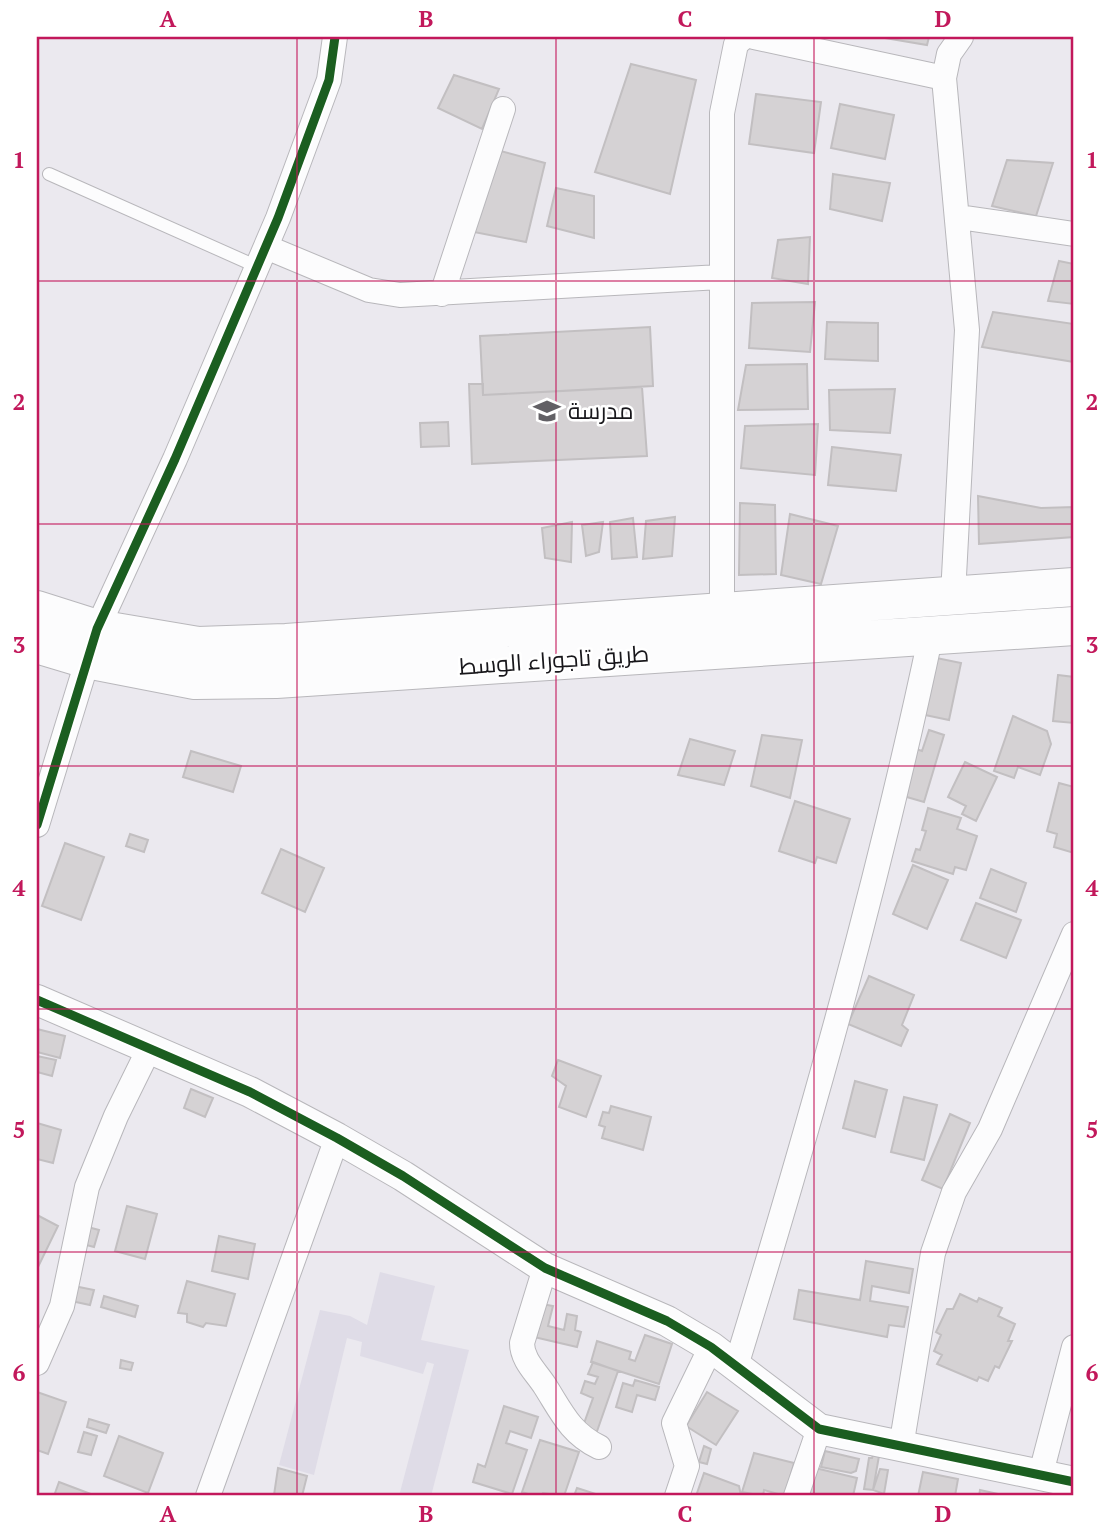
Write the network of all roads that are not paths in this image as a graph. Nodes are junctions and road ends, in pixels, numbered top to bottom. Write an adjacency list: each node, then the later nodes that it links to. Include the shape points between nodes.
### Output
1 (335, 37): 10 (street, via 329,80)
2 (744, 37): 11 (street, via 736,44 722,113)
3 (754, 37): 5 (street)
4 (961, 37): 5 (street, via 949,54)
5 (944, 78): 8 (street)
6 (503, 109): 12 (street)
7 (49, 174): 10 (lane)
8 (959, 217): 9 (street); 14 (street, via 967,330)
9 (1074, 234)
10 (262, 257): 12 (street, via 369,290); 20 (street)
11 (720, 277): 12 (street); 16 (street)
12 (442, 295)
13 (1074, 587): 14 (main road)
14 (953, 595): 16 (main road)
15 (37, 610): 20 (main road)
16 (722, 610): 20 (main road, via 286,643)
17 (1074, 626): 18 (main road, طريق تاجوراء الوسط)
18 (931, 634): 20 (main road, طريق تاجوراء الوسط, via 195,681); 30 (street, via 837,1023)
19 (37, 644): 20 (main road, طريق تاجوراء الوسط)
20 (92, 644): 21 (street)
21 (37, 825)
22 (1074, 934): 33 (street, via 990,1129 940,1227)
23 (37, 1000): 24 (street)
24 (149, 1049): 25 (street, via 250,1092); 29 (street, via 87,1187 62,1306)
25 (337, 1138): 26 (street); 36 (street)
26 (545, 1268): 28 (street, via 667,1321); 32 (street, via 522,1353 559,1414 583,1439)
27 (1074, 1347): 34 (street)
28 (710, 1348): 30 (street); 37 (street, via 674,1423 687,1466)
29 (37, 1363)
30 (736, 1366): 31 (street)
31 (819, 1429): 33 (street); 38 (street)
32 (599, 1447)
33 (901, 1447): 34 (street)
34 (1040, 1477): 35 (street)
35 (1074, 1482)
36 (208, 1496)
37 (677, 1496)
38 (796, 1496)

